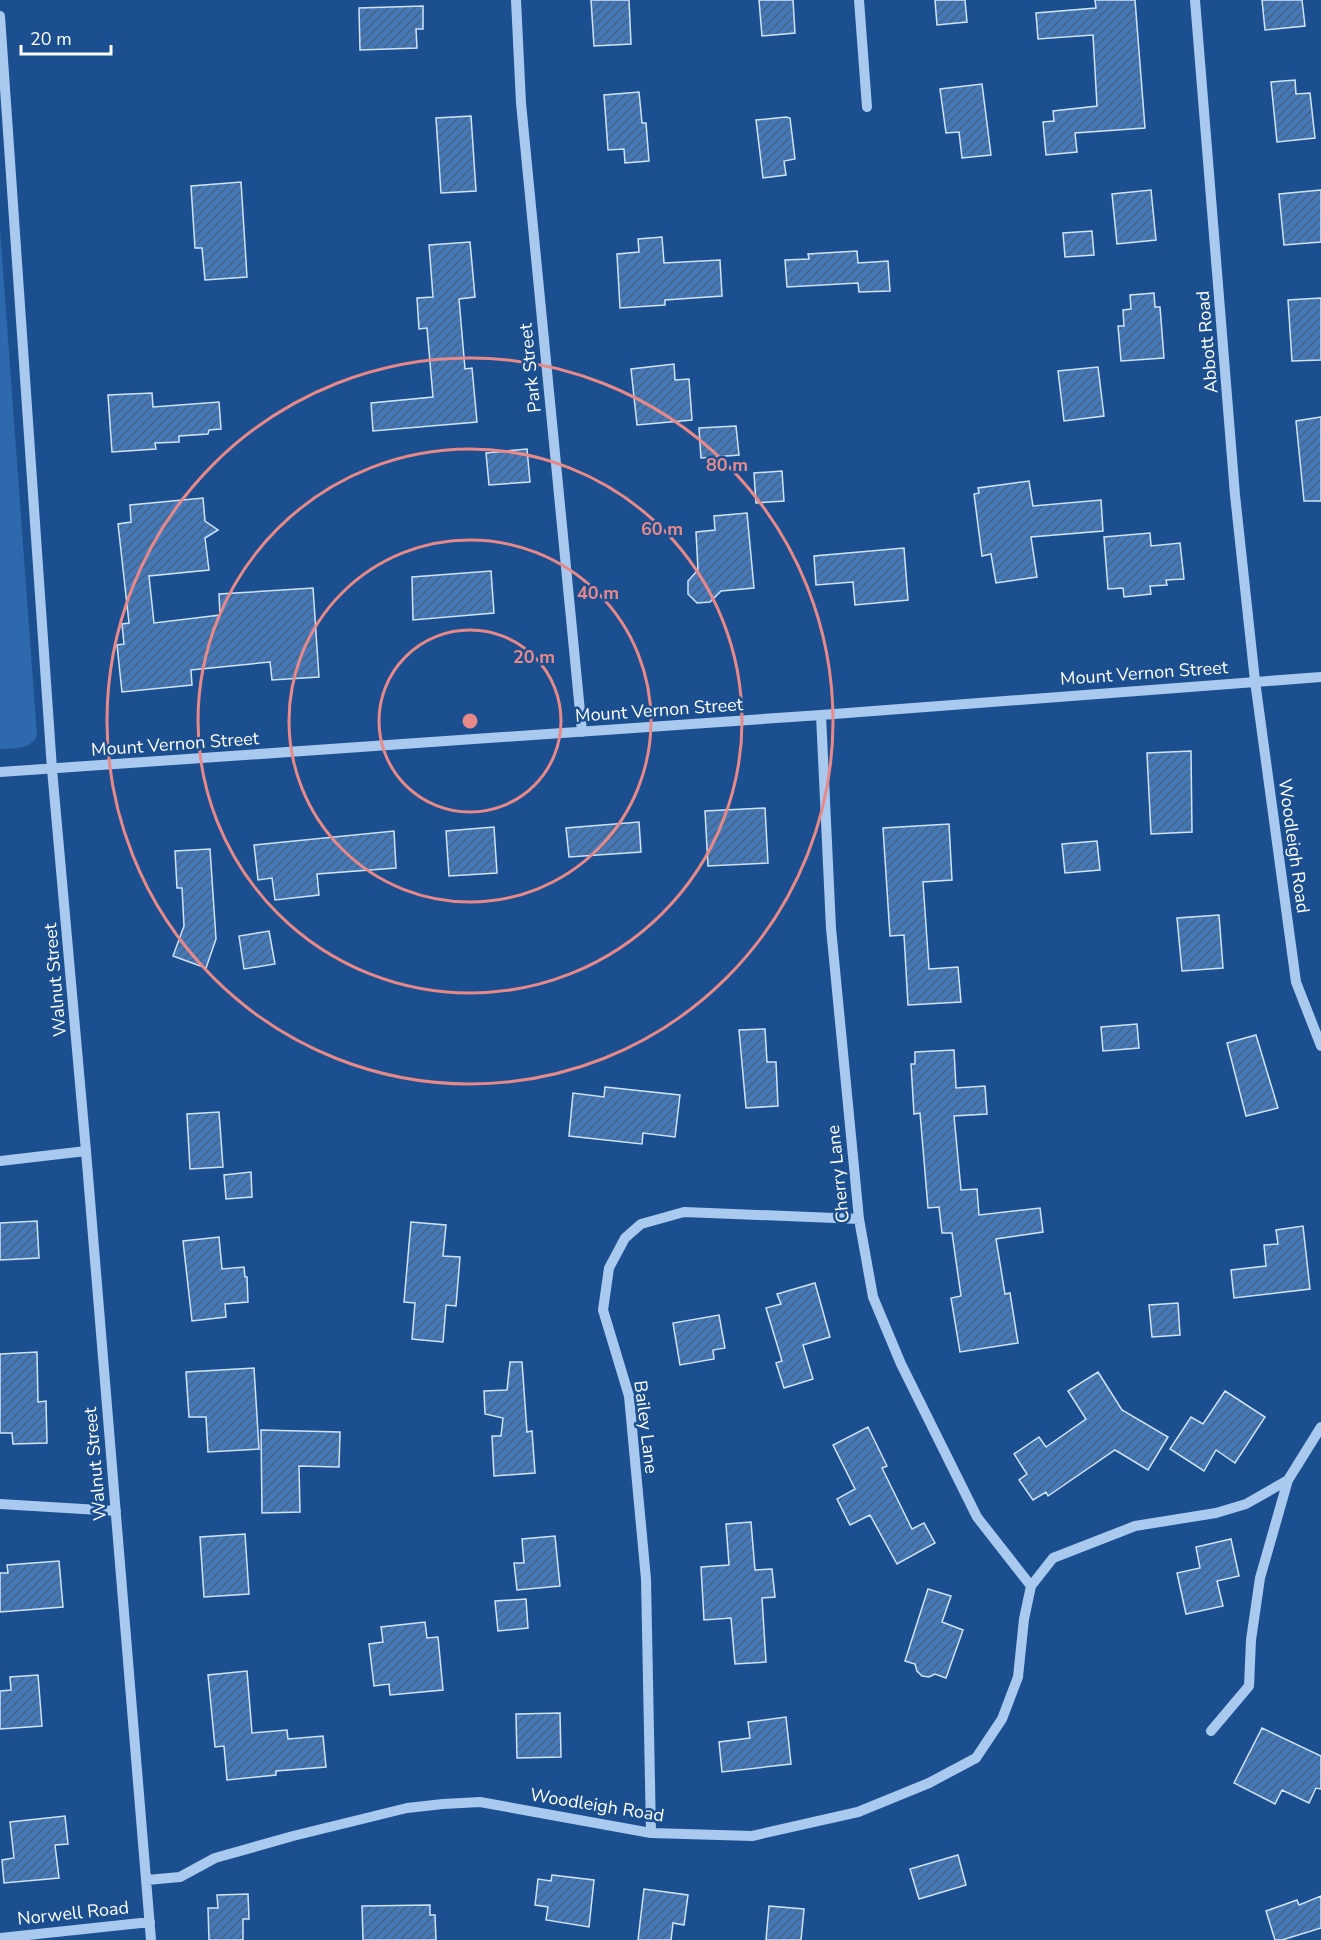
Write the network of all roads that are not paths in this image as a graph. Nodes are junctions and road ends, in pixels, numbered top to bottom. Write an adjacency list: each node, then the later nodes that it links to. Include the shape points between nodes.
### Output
1 (516, 0): 9 (street, Park Street, via 521,103)
2 (859, 0): 5 (street)
3 (1195, 0): 7 (street, Abbott Road)
4 (0, 16): 10 (street, Walnut Street)
5 (867, 107)
6 (1321, 677): 7 (street, Mount Vernon Street)
7 (1254, 681): 8 (street, Mount Vernon Street); 12 (street, Woodleigh Road, via 1296,982)
8 (820, 715): 9 (street, Mount Vernon Street); 15 (street, Cherry Lane, via 831,928)
9 (582, 732): 10 (street, Mount Vernon Street)
10 (52, 769): 11 (street, Mount Vernon Street); 13 (street, Walnut Street)
11 (0, 772)
12 (1321, 1046)
13 (87, 1151): 14 (street); 19 (street, Walnut Street)
14 (0, 1161)
15 (859, 1219): 20 (street, Cherry Lane, via 873,1297 901,1364 977,1517); 22 (street, Bailey Lane, via 684,1212 641,1224 625,1238 609,1268 603,1310 629,1396 646,1579)
16 (1321, 1427): 17 (street, Woodleigh Road)
17 (1288, 1480): 20 (street, Woodleigh Road, via 1246,1504 1135,1526 1053,1558); 21 (street, via 1260,1578 1249,1686)
18 (0, 1504): 19 (street)
19 (116, 1511): 23 (street, Walnut Street)
20 (1031, 1586): 22 (street, Woodleigh Road, via 1018,1677 1002,1719 976,1758 929,1783 858,1812 752,1836)
21 (1211, 1731)
22 (651, 1833): 23 (street, Woodleigh Road, via 480,1802 442,1804 407,1808 293,1836 215,1858 180,1877)
23 (147, 1880): 24 (street, Walnut Street)
24 (150, 1922): 25 (street, Norwell Road); 26 (street, Walnut Street)
25 (0, 1938)
26 (151, 1940)

